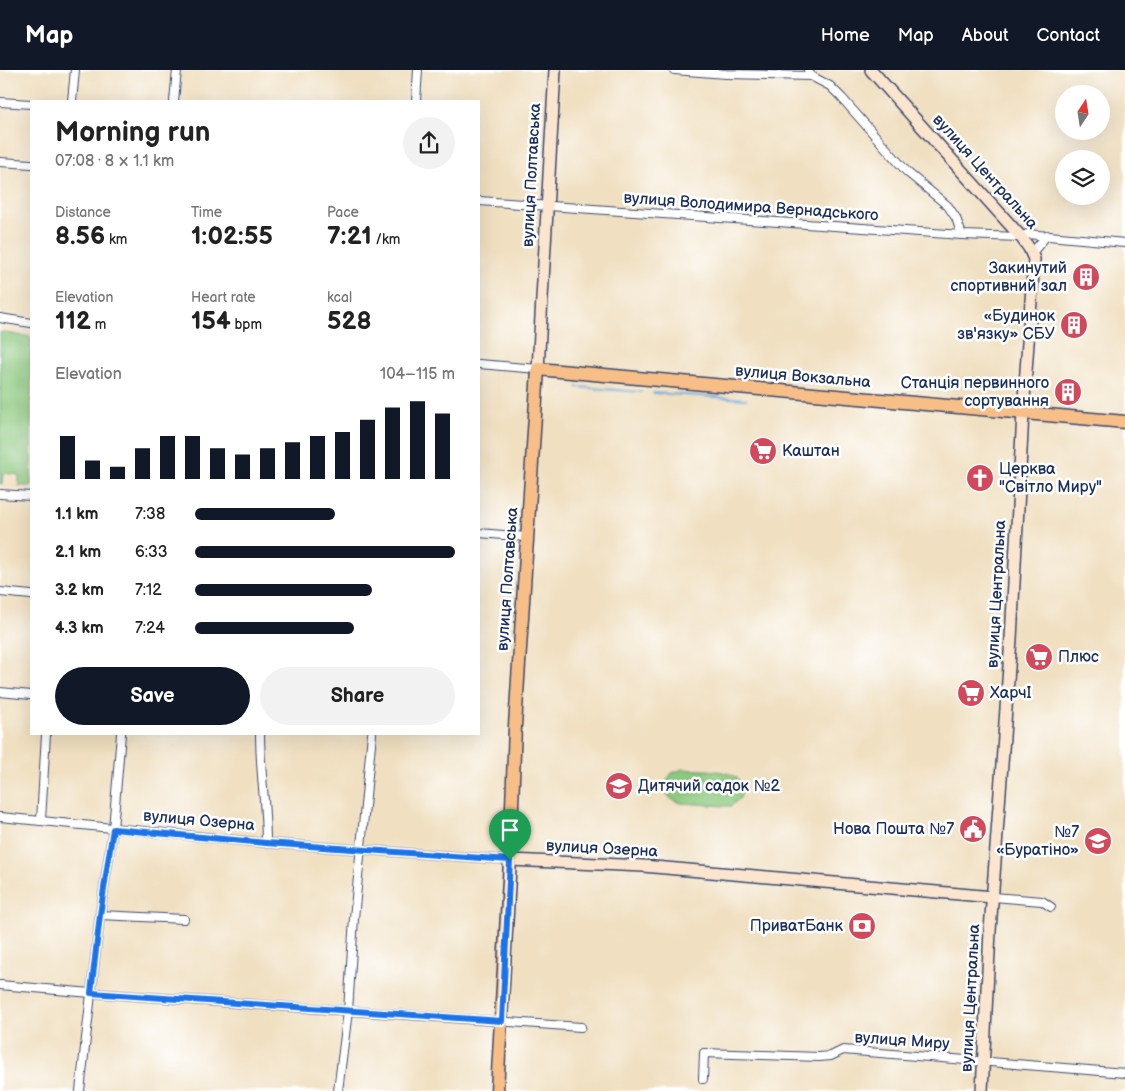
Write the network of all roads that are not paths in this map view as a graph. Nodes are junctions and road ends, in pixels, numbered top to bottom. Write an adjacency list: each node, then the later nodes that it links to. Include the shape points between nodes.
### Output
1 (75, 70): 8 (street)
2 (177, 70): 9 (street)
3 (418, 70): 10 (street)
4 (555, 70): 16 (street, вулиця Полтавська)
5 (674, 70): 7 (street, via 726,74)
6 (871, 70): 19 (street, вулиця Центральна)
7 (810, 73): 17 (street, via 830,86 907,172 948,206)
8 (72, 100)
9 (174, 100)
10 (416, 100)
11 (0, 102): 12 (street)
12 (30, 104)
13 (0, 162): 14 (street)
14 (30, 164)
15 (480, 201): 16 (street, вулиця Володимира Вернадського)
16 (546, 207): 17 (street, вулиця Володимира Вернадського); 25 (street, вулиця Полтавська)
17 (962, 234): 19 (street, вулиця Володимира Вернадського)
18 (1047, 235): 19 (street, вулиця Володимира Вернадського, via 1027,234); 20 (street, вулиця Володимира Вернадського); 21 (street)
19 (1022, 237): 21 (street, вулиця Центральна)
20 (1125, 243)
21 (1032, 253): 26 (street, вулиця Центральна, via 1034,273)
22 (0, 318): 23 (street)
23 (30, 323)
24 (480, 364): 25 (street, вулиця Вокзальна)
25 (538, 369): 26 (main road, вулиця Вокзальна); 31 (main road, вулиця Полтавська)
26 (1023, 413): 27 (main road, вулиця Вокзальна); 46 (street, вулиця Центральна, via 1011,648)
27 (1125, 422)
28 (0, 494): 29 (street)
29 (30, 496)
30 (480, 533): 31 (street)
31 (527, 537): 45 (main road, вулиця Полтавська)
32 (0, 592): 33 (street)
33 (30, 595)
34 (0, 692): 35 (street)
35 (30, 695)
36 (46, 735): 41 (street)
37 (121, 735): 42 (street)
38 (260, 735): 43 (street)
39 (372, 735): 44 (street)
40 (0, 817): 41 (street, вулиця Озерна)
41 (41, 821): 42 (street, вулиця Озерна)
42 (113, 829): 43 (street, вулиця Озерна); 48 (street)
43 (266, 843): 44 (street, вулиця Озерна)
44 (362, 849): 45 (street, вулиця Озерна); 52 (street)
45 (510, 860): 46 (street, вулиця Озерна, via 644,866); 53 (main road, вулиця Полтавська)
46 (993, 897): 47 (street, вулиця Озерна, via 1042,900); 55 (street, вулиця Центральна)
47 (1051, 907)
48 (100, 915): 49 (street); 51 (street)
49 (184, 919)
50 (0, 985): 51 (street)
51 (91, 993): 52 (street); 58 (street)
52 (348, 1011): 53 (street); 59 (street)
53 (502, 1021): 54 (street); 60 (main road, вулиця Полтавська)
54 (581, 1027)
55 (984, 1061): 56 (street, вулиця Миру); 57 (street, вулиця Миру, via 843,1050 819,1057 704,1053); 61 (street, вулиця Центральна)
56 (1125, 1072)
57 (703, 1079)
58 (80, 1091)
59 (338, 1091)
60 (497, 1091)
61 (982, 1091)

